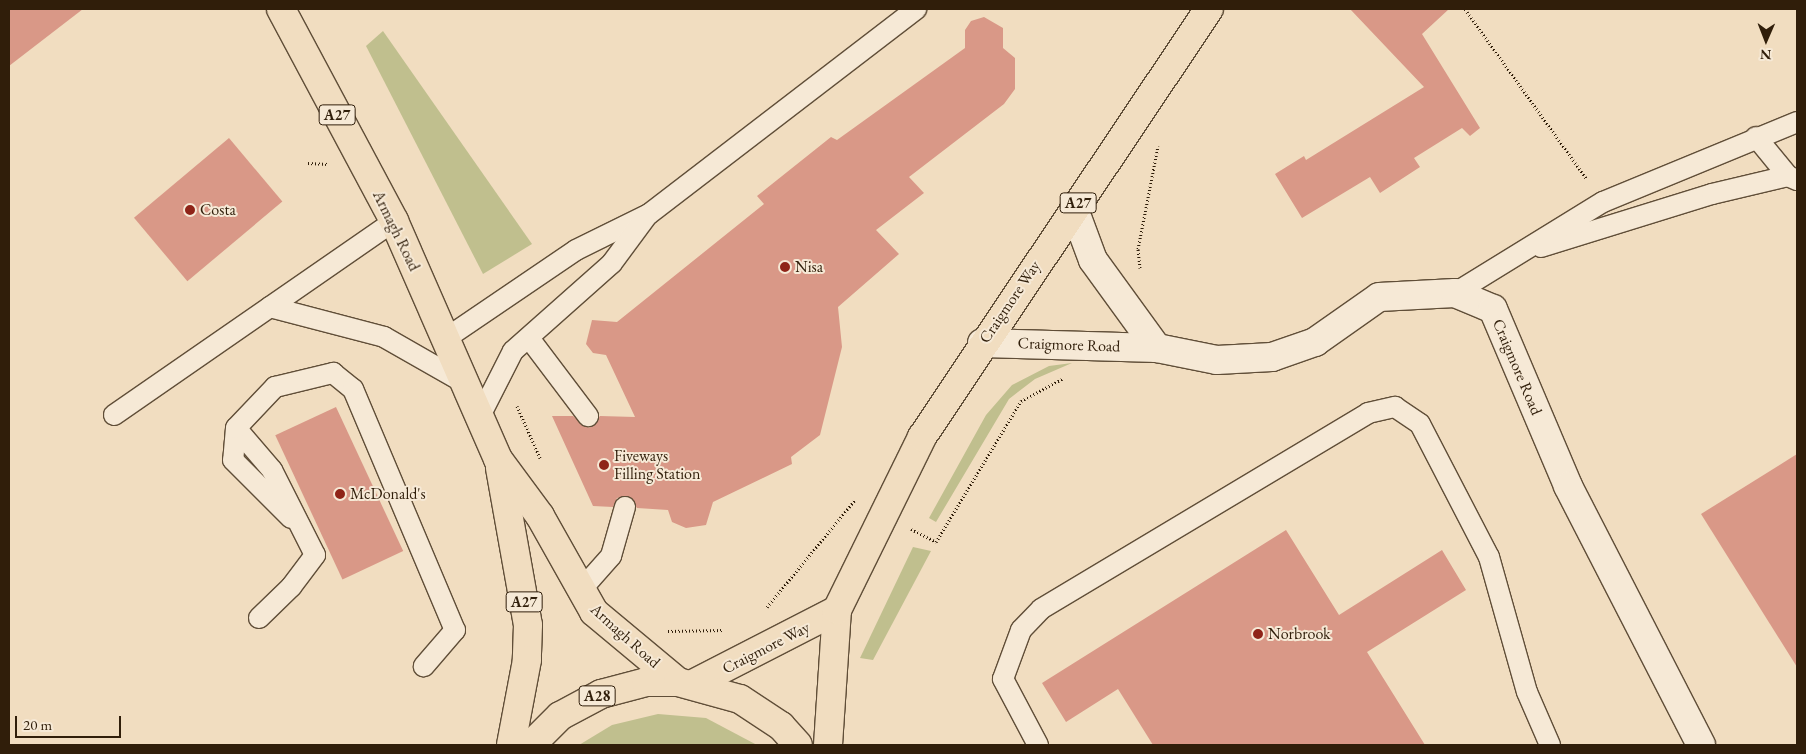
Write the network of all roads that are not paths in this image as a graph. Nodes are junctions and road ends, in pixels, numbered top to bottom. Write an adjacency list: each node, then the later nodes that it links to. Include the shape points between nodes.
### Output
1 (281, 9): 9 (main road, Armagh Road / A27)
2 (916, 9): 8 (lane)
3 (1208, 9): 7 (main road, Craigmore Way / A27)
4 (1797, 122): 5 (lane)
5 (1756, 137): 6 (lane); 10 (lane, via 1603,202)
6 (1793, 178): 10 (lane, via 1712,194)
7 (1074, 209): 15 (main road, Craigmore Way / A27); 16 (street, Craigmore Road, via 1094,260)
8 (649, 214): 13 (lane, via 612,263); 14 (lane, via 576,250)
9 (394, 221): 12 (lane); 14 (main road, Armagh Road / A27)
10 (1515, 255): 11 (lane)
11 (1455, 294): 16 (street, Craigmore Road, via 1379,297 1315,342 1272,357 1216,360); 34 (street, Craigmore Road, via 1493,309 1568,486)
12 (270, 307): 17 (lane, via 384,337); 18 (lane)
13 (529, 338): 19 (lane); 20 (lane, via 508,358)
14 (445, 339): 17 (main road, Armagh Road / A27)
15 (982, 343): 16 (street, Craigmore Road); 24 (main road, Craigmore Way / A27, via 922,437)
16 (1157, 348)
17 (463, 382): 20 (main road, Armagh Road / A27)
18 (114, 415)
19 (588, 416)
20 (479, 418): 21 (main road, Armagh Road / A27)
21 (498, 459): 23 (main road, Armagh Road / A27, via 540,516); 28 (main road, Armagh Road / A27, via 528,625 527,660)
22 (626, 507): 23 (lane, via 611,556)
23 (580, 591): 27 (main road, Armagh Road / A27, via 594,612)
24 (837, 610): 27 (main road, Craigmore Way); 31 (main road, Craigmore Way / A27)
25 (259, 618): 26 (lane, via 291,587 314,555 300,526 233,460 236,428 275,387 333,374 353,389 455,630)
26 (424, 666)
27 (685, 683): 29 (main road, A28, via 646,682 601,694 560,716); 30 (main road, A28, via 740,699 781,726)
28 (512, 745)
29 (531, 745)
30 (798, 745)
31 (828, 745)
32 (1038, 745): 33 (lane, via 1003,679 1021,630 1042,609 1368,413 1395,407 1420,424 1489,557 1527,692)
33 (1550, 745)
34 (1701, 745)

